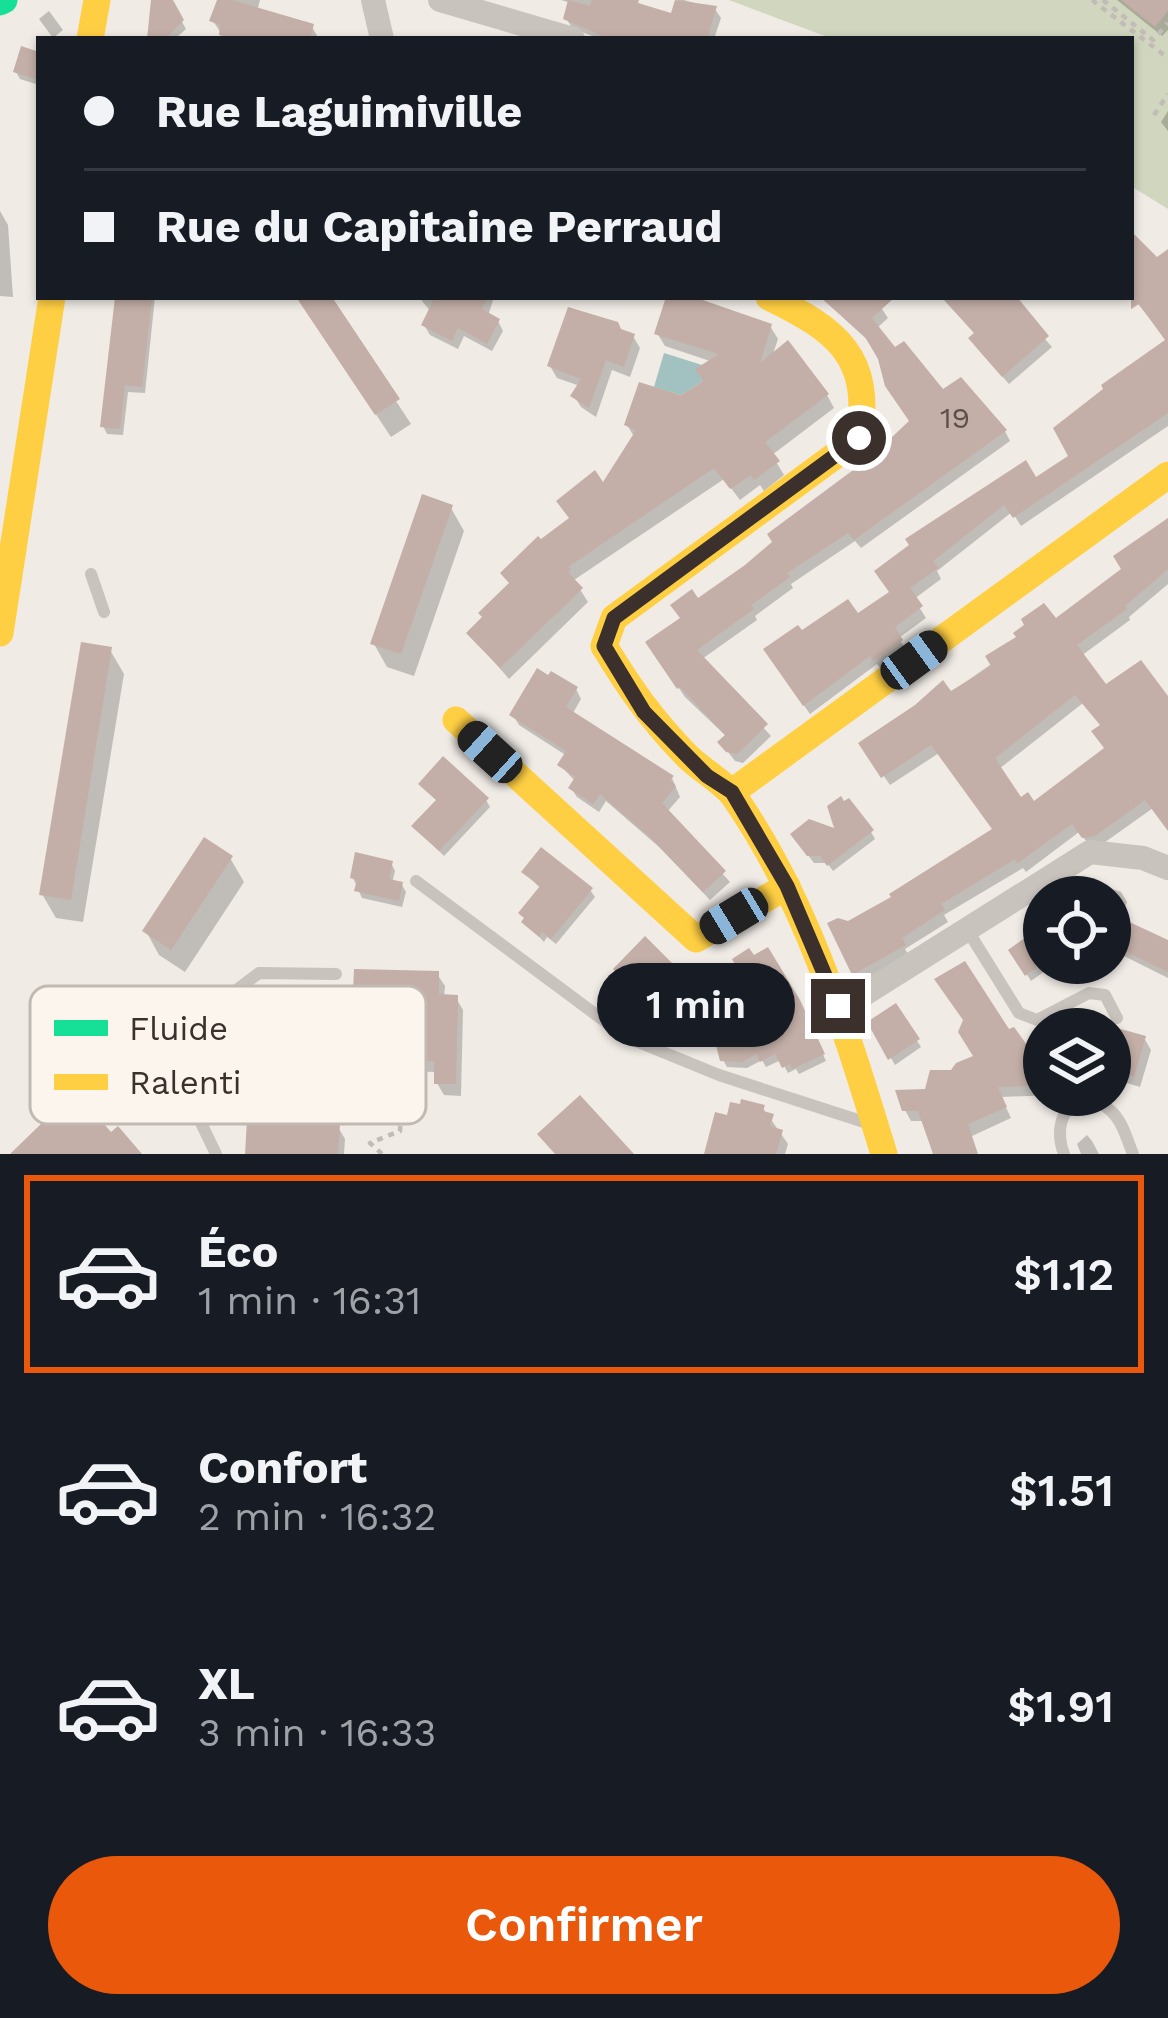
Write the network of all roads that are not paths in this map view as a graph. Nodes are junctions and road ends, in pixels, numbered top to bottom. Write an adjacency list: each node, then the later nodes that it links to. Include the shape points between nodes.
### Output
1 (373, 0): 5 (street)
2 (440, 0): 6 (street)
3 (93, 3): 4 (street)
4 (90, 36)
5 (381, 36)
6 (563, 36)
7 (52, 300): 12 (street)
8 (776, 300): 14 (street, via 819,320 856,363 868,405 859,438 614,618 604,646 644,712)
9 (1168, 475): 14 (street)
10 (92, 574): 11 (lane)
11 (104, 612)
12 (0, 633)
13 (456, 720): 17 (street, via 696,939)
14 (732, 792): 17 (street)
15 (1168, 868): 18 (street, via 1090,852)
16 (416, 881): 26 (lane, via 626,1037)
17 (787, 886): 21 (street)
18 (968, 931): 21 (street); 24 (lane)
19 (336, 974): 20 (lane, via 260,973)
20 (242, 986)
21 (838, 1006): 26 (street)
22 (1060, 1008): 23 (lane, via 1089,993 1105,995)
23 (1112, 1008)
24 (1023, 1015)
25 (202, 1124): 27 (lane)
26 (875, 1126): 28 (street)
27 (217, 1154)
28 (884, 1154)
29 (1064, 1154): 30 (lane, via 1060,1119 1088,1102 1117,1118)
30 (1133, 1154)

